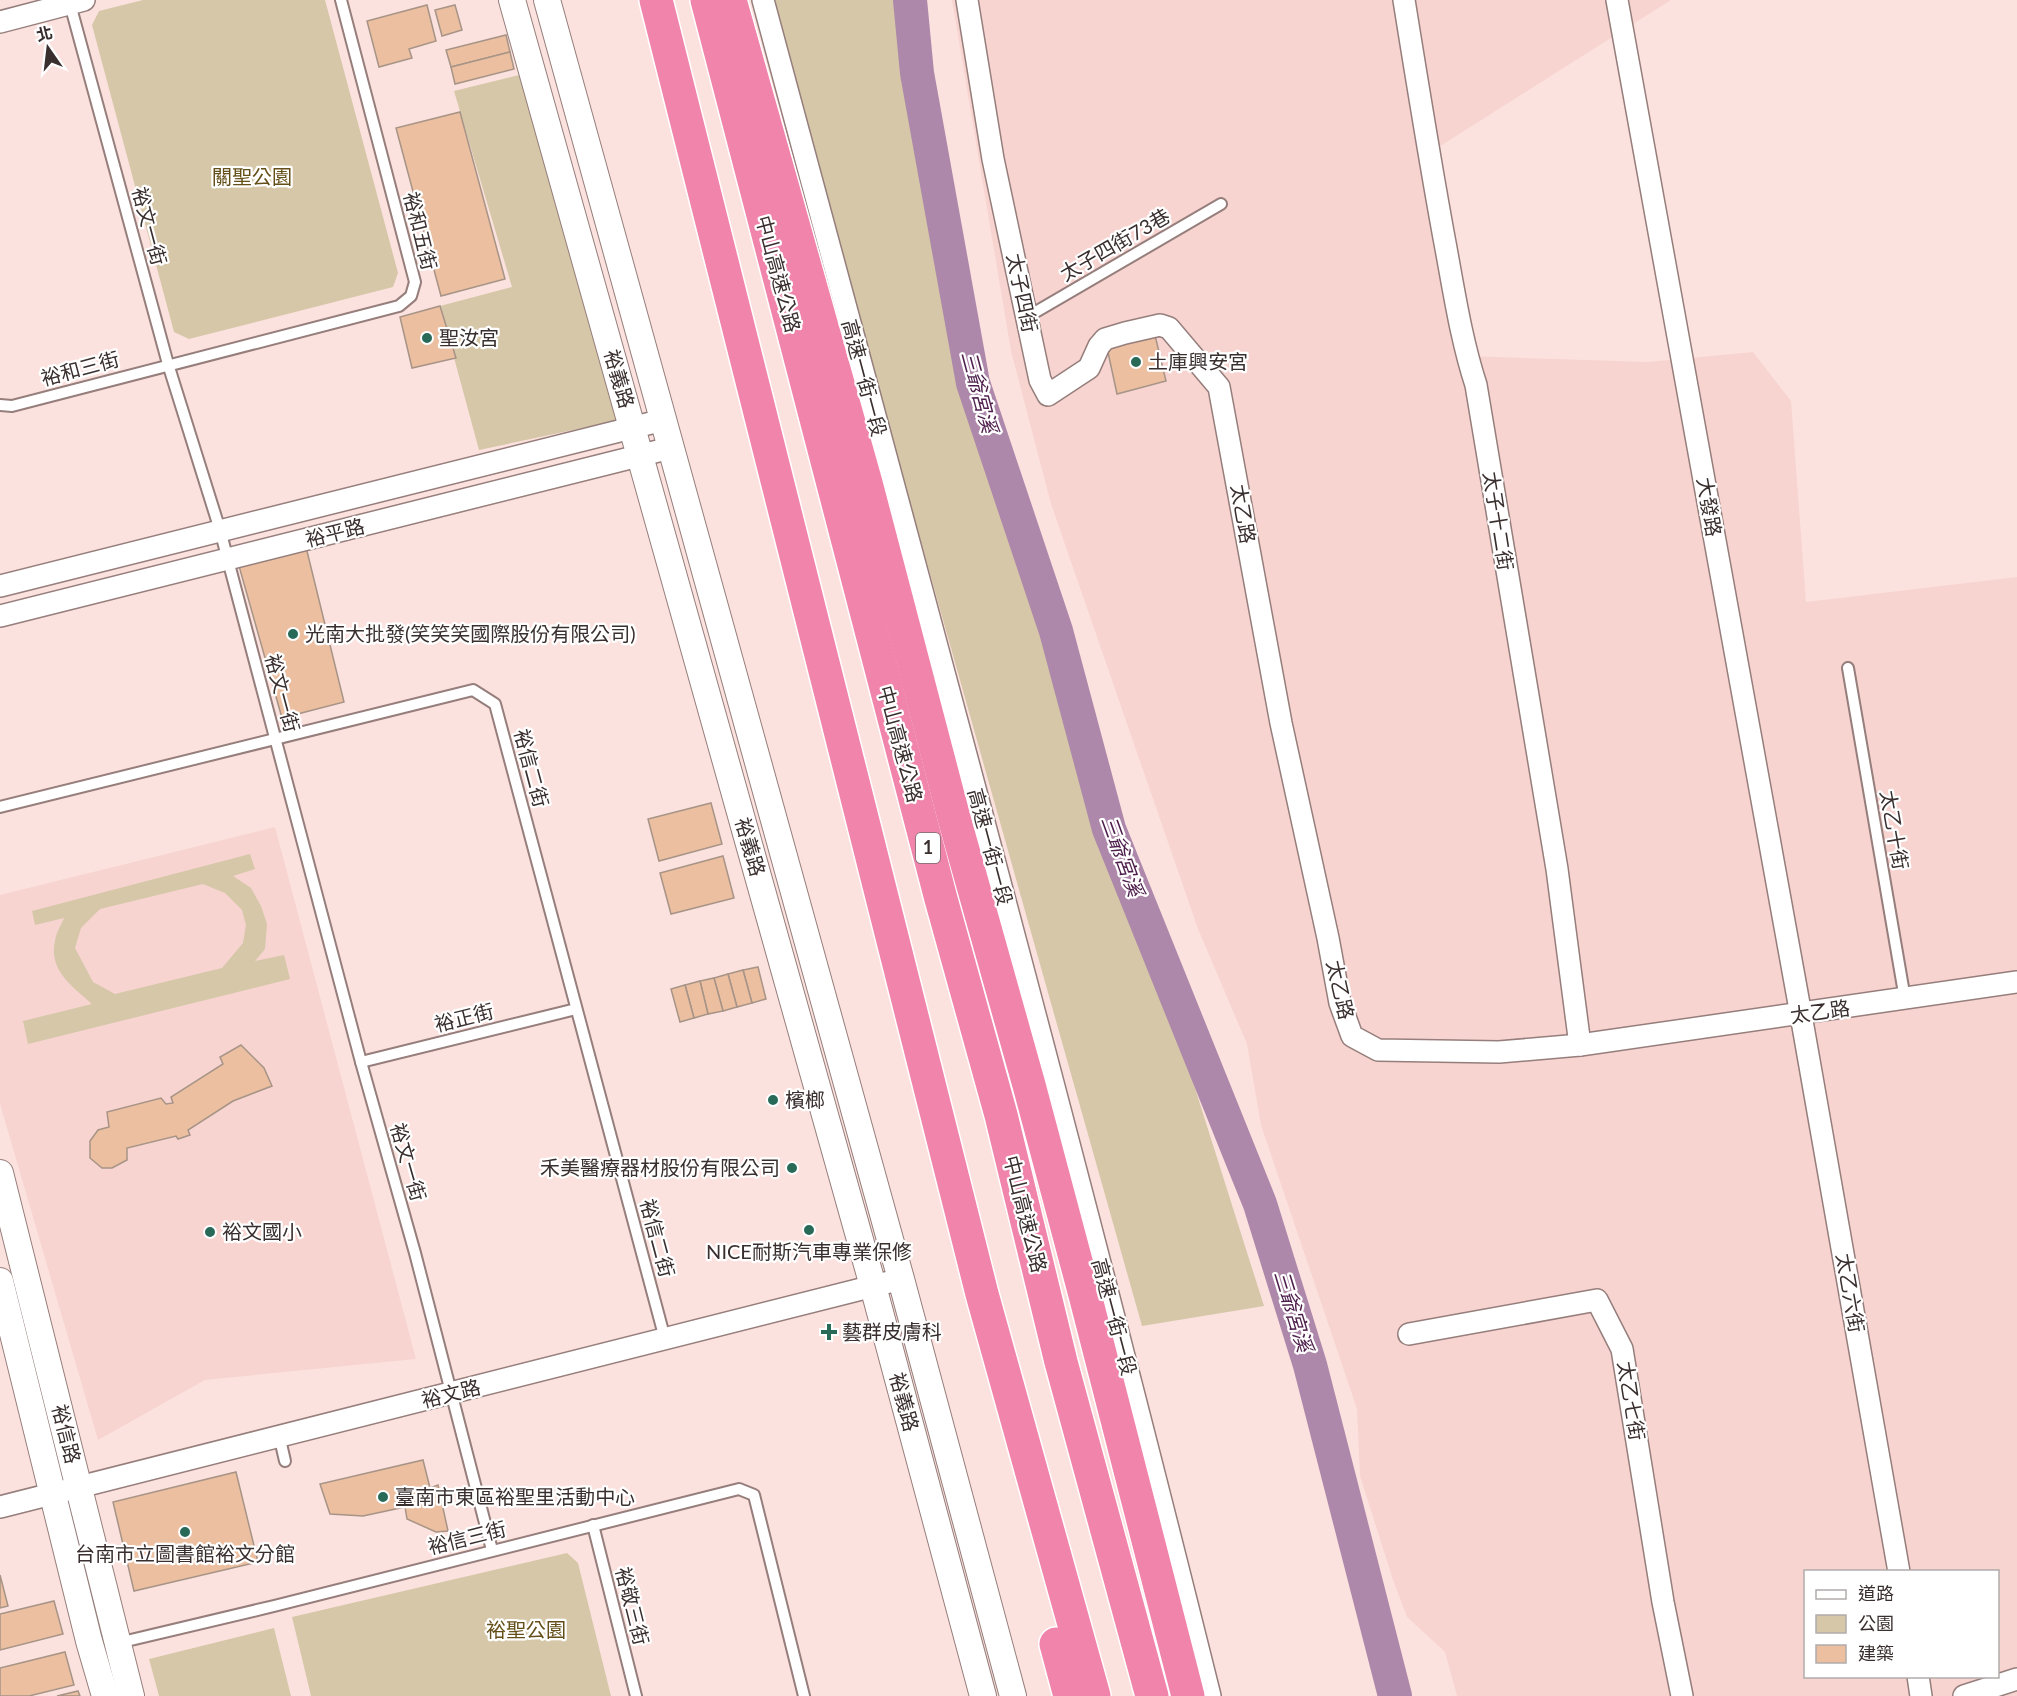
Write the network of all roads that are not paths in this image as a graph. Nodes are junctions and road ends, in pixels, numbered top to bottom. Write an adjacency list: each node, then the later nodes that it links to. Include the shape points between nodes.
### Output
1 (341, 0): 16 (lane, 裕和五街, via 415,282 411,296 399,306)
2 (512, 0): 19 (street, 裕義路)
3 (547, 0): 18 (street, 裕義路)
4 (656, 0): 39 (highway)
5 (707, 0): 62 (highway, 中山高速公路 / 1, via 1001,1115 1061,1362)
6 (730, 0): 63 (highway, via 860,460 1035,1107)
7 (763, 0): 64 (street, 高速一街一段, via 1005,903)
8 (967, 0): 14 (street, 太子四街, via 993,159)
9 (1404, 0): 33 (street, 太子十二街, via 1453,286 1476,386 1557,869)
10 (1617, 0): 32 (street, 大發路)
11 (77, 2): 12 (street); 16 (lane, 裕文一街)
12 (0, 22)
13 (1221, 204): 14 (lane, 太子四街73巷)
14 (1027, 317): 15 (street, 太子四街, via 1040,380 1048,395 1089,368 1105,339 1160,325 1169,328)
15 (1197, 361): 33 (street, 太乙路, via 1220,387 1281,723 1340,1003 1352,1036 1378,1050 1499,1052)
16 (168, 364): 17 (lane, 裕和三街); 22 (lane, 裕文一街)
17 (0, 405)
18 (663, 420): 19 (street, 裕平路); 20 (street, 裕義路)
19 (632, 428): 21 (street, 裕義路); 22 (street, 裕平路)
20 (670, 448): 21 (street, 裕平路); 36 (street, 裕義路)
21 (640, 456): 23 (street, 裕平路); 38 (street, 裕義路)
22 (220, 530): 23 (lane, 裕文一街); 24 (street, 裕平路)
23 (227, 561): 25 (street, 裕平路); 27 (lane, 裕文一街)
24 (0, 586)
25 (0, 616)
26 (1848, 668): 30 (lane, 太乙十街)
27 (275, 738): 28 (lane, 裕信二街); 31 (lane, 裕信二街, via 473,690 495,704); 34 (lane, 裕文一街)
28 (0, 807)
29 (2017, 982): 30 (street, 太乙路)
30 (1905, 999): 32 (street, 太乙路)
31 (576, 1009): 34 (lane, 裕正街); 41 (lane, 裕信二街)
32 (1801, 1015): 33 (street, 太乙路); 50 (street, 太乙六街)
33 (1580, 1045)
34 (361, 1062): 42 (lane, 裕文一街)
35 (0, 1173): 45 (street, 裕信路)
36 (901, 1279): 38 (street, 裕文路); 59 (street, 裕義路)
37 (0, 1281): 46 (street, 裕信路)
38 (873, 1286): 41 (street, 裕文路); 58 (street, 裕義路)
39 (982, 1294): 60 (highway, via 996,1420); 61 (highway)
40 (1409, 1334): 65 (street, 太乙七街, via 1598,1300 1622,1348)
41 (665, 1338): 42 (street, 裕文路)
42 (451, 1394): 43 (street, 裕文路); 49 (lane, 裕文一街)
43 (279, 1435): 44 (lane); 45 (street, 裕文路)
44 (285, 1461)
45 (79, 1487): 46 (street, 裕文路); 51 (street, 裕信路)
46 (52, 1494): 47 (street, 裕文路); 51 (street, 裕信路)
47 (0, 1507)
48 (593, 1525): 49 (lane, 裕信三街); 56 (lane, 裕敬三街); 57 (lane, 裕信三街, via 739,1489 754,1495)
49 (492, 1550): 51 (lane, 裕信三街)
50 (1899, 1570)
51 (105, 1646): 54 (street, 裕信路); 55 (street, 裕信路)
52 (1918, 1678): 66 (street)
53 (2017, 1679): 67 (street)
54 (105, 1696)
55 (131, 1696)
56 (636, 1696)
57 (804, 1696)
58 (983, 1696)
59 (1013, 1696)
60 (1070, 1696)
61 (1094, 1696)
62 (1152, 1696)
63 (1188, 1696)
64 (1210, 1696)
65 (1682, 1696)
66 (1921, 1696)
67 (1964, 1696)

